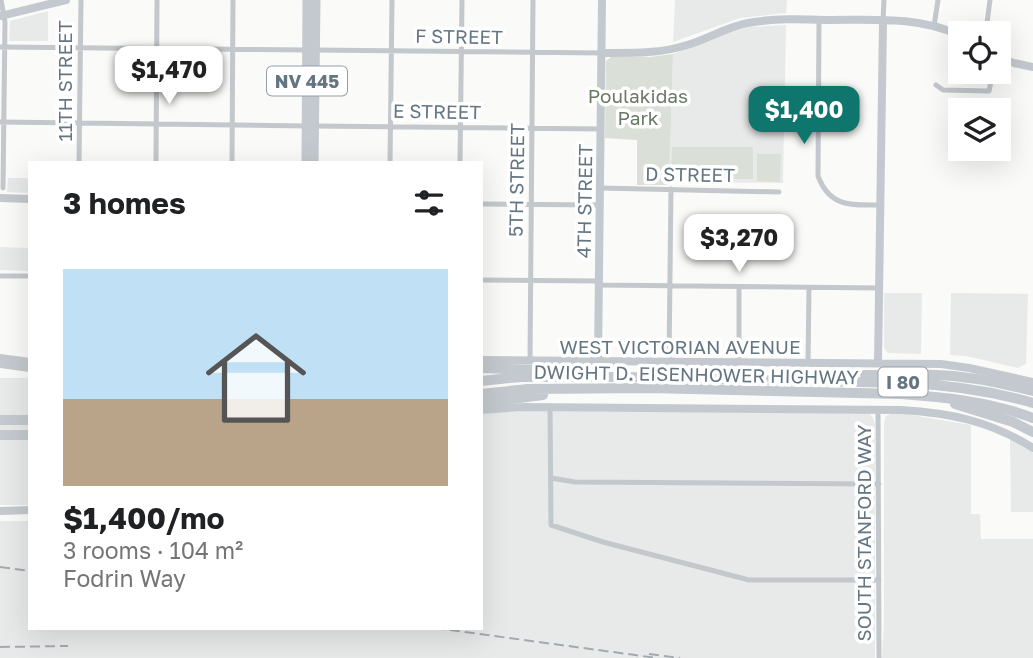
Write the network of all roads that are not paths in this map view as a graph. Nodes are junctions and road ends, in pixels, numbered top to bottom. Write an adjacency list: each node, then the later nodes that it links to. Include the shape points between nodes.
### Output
1 (1, 0): 15 (street)
2 (66, 0): 15 (street)
3 (80, 0): 22 (street, 11TH STREET)
4 (157, 0): 23 (street)
5 (233, 0): 24 (street)
6 (307, 0): 25 (main road, NV 445)
7 (316, 0): 25 (main road, NV 445)
8 (392, 0): 26 (street)
9 (462, 0): 27 (street)
10 (533, 0): 28 (street, 5TH STREET)
11 (602, 0): 29 (street, 4TH STREET)
12 (884, 0): 17 (street)
13 (938, 0): 19 (street)
14 (990, 0): 18 (street)
15 (2, 16): 21 (street)
16 (819, 20): 17 (street); 29 (street, via 754,22 670,50); 59 (street, via 818,176 827,192 842,203)
17 (883, 20): 19 (street); 59 (street)
18 (987, 21)
19 (934, 26): 20 (street)
20 (948, 31)
21 (2, 47): 22 (street, F STREET); 34 (street)
22 (80, 47): 23 (street, F STREET); 35 (street, 11TH STREET)
23 (157, 48): 24 (street, F STREET); 36 (street)
24 (233, 49): 25 (street, F STREET); 37 (street)
25 (311, 50): 26 (street, F STREET); 38 (main road, NV 445)
26 (391, 51): 27 (street, F STREET); 39 (street)
27 (461, 51): 28 (street, F STREET); 40 (street)
28 (533, 52): 29 (street, F STREET); 41 (street, 5TH STREET)
29 (601, 53): 42 (street, 4TH STREET)
30 (1011, 63): 31 (street)
31 (1033, 67)
32 (990, 84): 33 (street, via 989,91 943,90)
33 (936, 85)
34 (2, 122): 35 (street, E STREET); 50 (street)
35 (80, 123): 36 (street, E STREET); 43 (street, 11TH STREET)
36 (156, 124): 37 (street, E STREET); 44 (street)
37 (232, 125): 38 (street, E STREET); 45 (street)
38 (310, 126): 39 (street, E STREET); 46 (main road, NV 445); 47 (main road, NV 445)
39 (390, 127): 40 (street, E STREET); 48 (street)
40 (461, 127): 41 (street, E STREET); 49 (street)
41 (532, 128): 42 (street, E STREET); 57 (street, 5TH STREET)
42 (601, 129): 51 (street, 4TH STREET)
43 (79, 161)
44 (156, 161)
45 (232, 161)
46 (306, 161)
47 (314, 161)
48 (390, 161)
49 (460, 161)
50 (3, 188)
51 (600, 188): 52 (street, D STREET); 58 (street, 4TH STREET)
52 (671, 189): 53 (street, D STREET); 65 (street)
53 (779, 192)
54 (0, 198): 55 (street)
55 (28, 199)
56 (483, 204): 57 (street)
57 (531, 204): 58 (street); 63 (street, 5TH STREET)
58 (600, 205): 64 (street, 4TH STREET)
59 (881, 205): 68 (street)
60 (0, 276): 61 (street)
61 (28, 276)
62 (483, 280): 63 (street)
63 (530, 281): 64 (street); 71 (street, 5TH STREET)
64 (599, 283): 65 (street); 72 (street, 4TH STREET)
65 (670, 286): 66 (street); 74 (street)
66 (739, 287): 67 (street); 77 (street)
67 (809, 288): 68 (street); 75 (street)
68 (879, 288): 78 (street)
69 (0, 358): 73 (street)
70 (483, 359): 71 (street, WEST VICTORIAN AVENUE)
71 (530, 360): 72 (street, WEST VICTORIAN AVENUE)
72 (598, 361): 74 (street, WEST VICTORIAN AVENUE)
73 (28, 362)
74 (669, 362): 77 (street, WEST VICTORIAN AVENUE)
75 (808, 362): 77 (street, WEST VICTORIAN AVENUE); 78 (street, WEST VICTORIAN AVENUE)
76 (0, 363): 79 (street)
77 (739, 363)
78 (878, 363): 84 (street, WEST VICTORIAN AVENUE, via 950,364)
79 (28, 368)
80 (483, 368): 81 (highway)
81 (622, 377): 82 (highway, DWIGHT D. EISENHOWER HIGHWAY / I 80); 83 (highway, DWIGHT D. EISENHOWER HIGHWAY / I 80)
82 (771, 379): 86 (highway, via 944,375); 90 (highway, DWIGHT D. EISENHOWER HIGHWAY / I 80, via 931,384)
83 (483, 381)
84 (1033, 382)
85 (650, 388): 87 (highway, DWIGHT D. EISENHOWER HIGHWAY / I 80); 88 (highway, DWIGHT D. EISENHOWER HIGHWAY / I 80); 89 (highway, via 626,396 538,396)
86 (1033, 391)
87 (483, 394)
88 (932, 396): 94 (highway, DWIGHT D. EISENHOWER HIGHWAY / I 80); 97 (highway)
89 (483, 403)
90 (1033, 403)
91 (550, 407): 92 (street); 93 (street); 101 (street)
92 (878, 409): 100 (street, via 977,421); 102 (street, SOUTH STANFORD WAY)
93 (483, 410)
94 (1033, 418)
95 (0, 420): 96 (highway)
96 (28, 421)
97 (1033, 432)
98 (0, 435): 99 (highway)
99 (28, 435)
100 (1033, 447)
101 (551, 478): 102 (street); 105 (street, via 551,525 603,542 749,580)
102 (879, 484): 105 (street, SOUTH STANFORD WAY)
103 (28, 510): 104 (street)
104 (0, 511)
105 (879, 580): 106 (street, SOUTH STANFORD WAY)
106 (879, 658)

